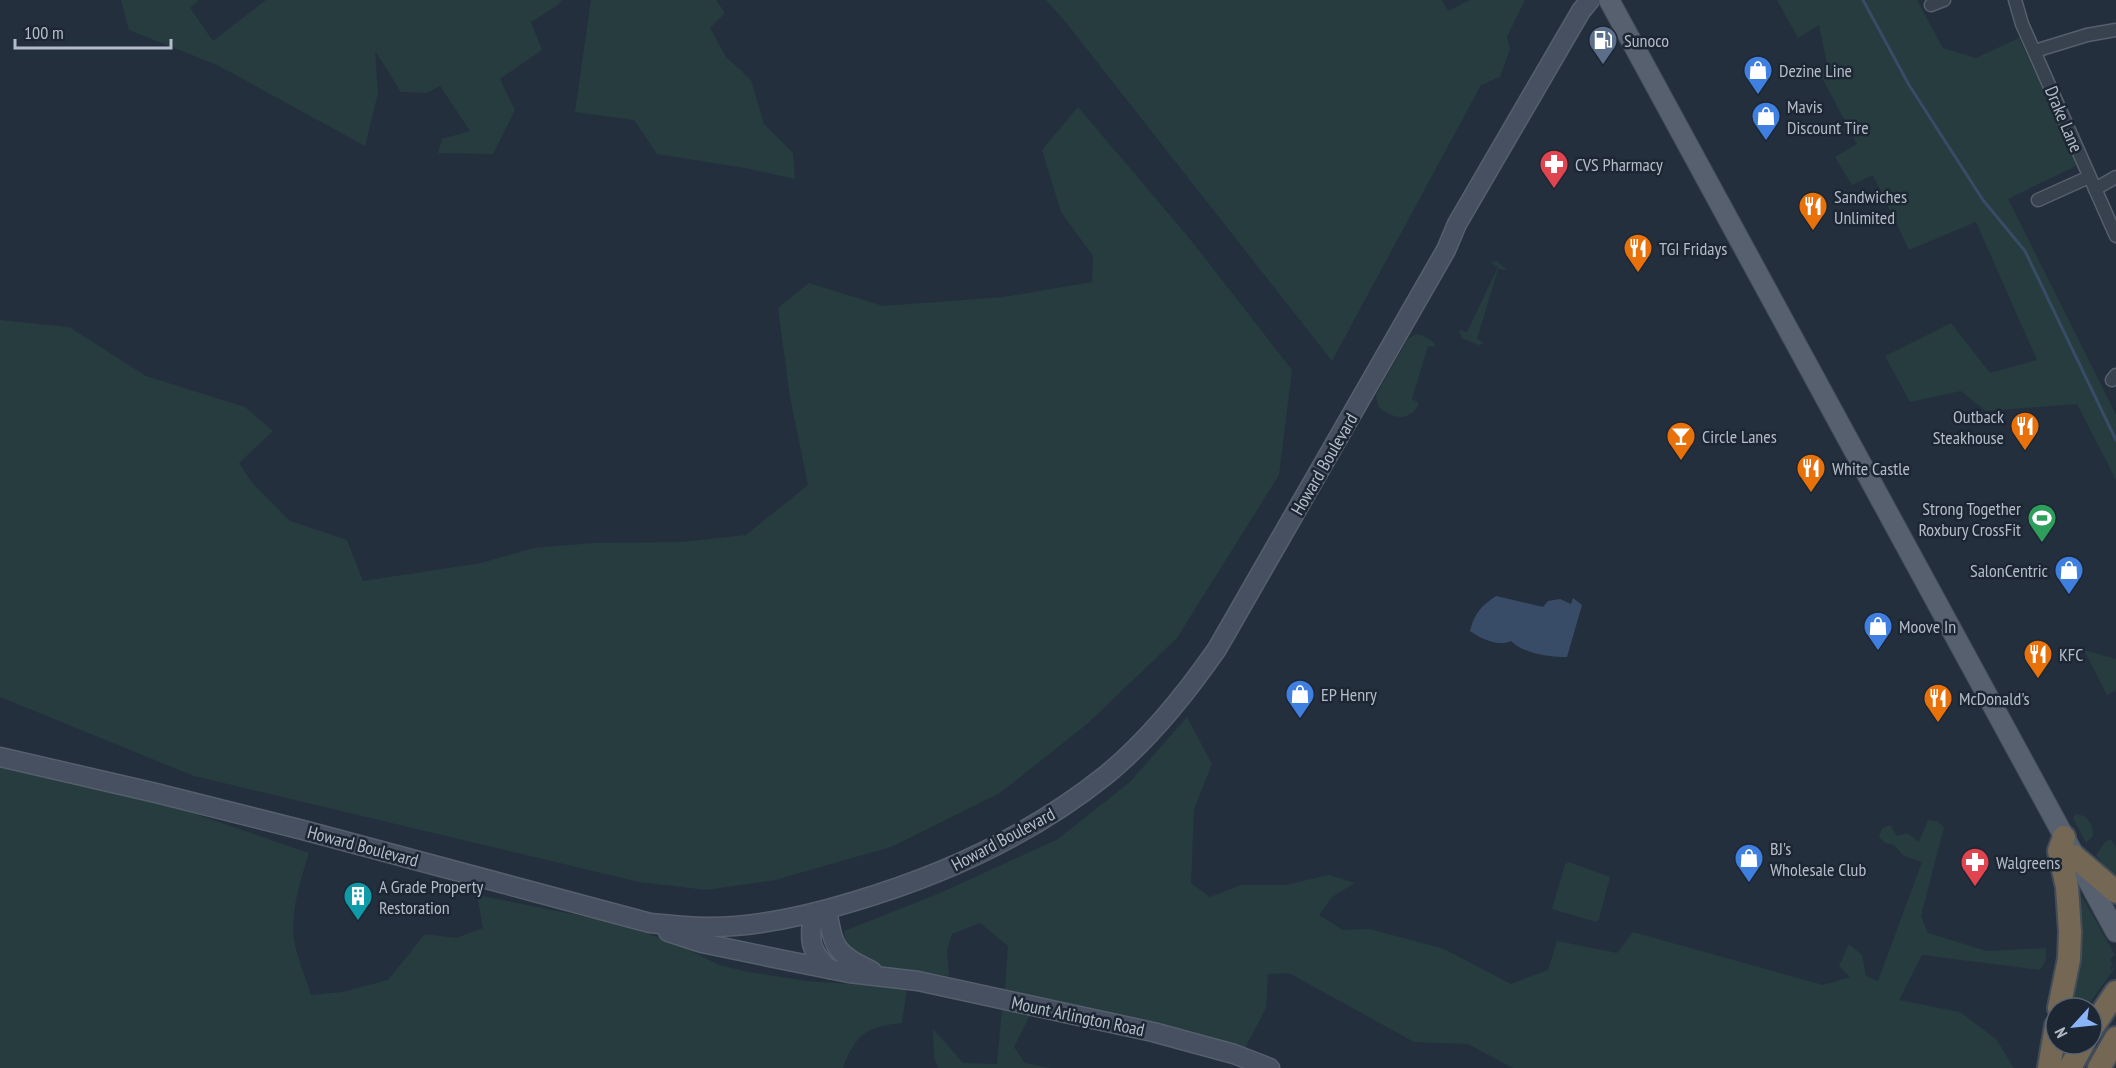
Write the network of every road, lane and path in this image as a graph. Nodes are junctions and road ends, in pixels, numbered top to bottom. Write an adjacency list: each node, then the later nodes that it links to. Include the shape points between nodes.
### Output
1 (1590, 0): 16 (main road, Howard Boulevard, via 1457,224 1217,649 1175,707 1108,773 1031,827 977,856 899,888)
2 (1609, 0): 14 (main road)
3 (1944, 0): 5 (street)
4 (2015, 0): 7 (street, Drake Lane)
5 (1931, 5)
6 (2116, 30): 7 (street)
7 (2035, 51): 8 (street, Drake Lane)
8 (2089, 177): 10 (street, Drake Lane); 11 (street)
9 (2116, 177): 10 (street)
10 (2095, 189): 12 (street, Drake Lane)
11 (2038, 200)
12 (2116, 236)
13 (0, 758): 17 (main road, Howard Boulevard, via 303,830)
14 (2069, 846): 15 (highway); 18 (main road); 22 (highway, via 2059,851 2067,887 2070,932)
15 (2116, 892)
16 (820, 911): 17 (main road, Howard Boulevard, via 769,922 711,927); 19 (main road, via 810,937 818,959); 20 (main road, Mount Arlington Road, via 841,954)
17 (650, 923): 19 (main road, Mount Arlington Road, via 702,943)
18 (2116, 932)
19 (829, 969): 20 (main road, Mount Arlington Road)
20 (882, 976): 25 (main road, Mount Arlington Road, via 952,987 1153,1032)
21 (2116, 992): 23 (highway)
22 (2061, 996)
23 (2104, 1010)
24 (2116, 1038): 26 (highway)
25 (1270, 1068)
26 (2099, 1068)

